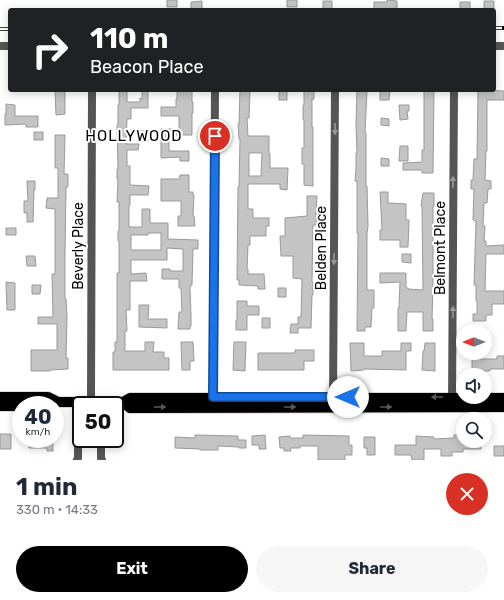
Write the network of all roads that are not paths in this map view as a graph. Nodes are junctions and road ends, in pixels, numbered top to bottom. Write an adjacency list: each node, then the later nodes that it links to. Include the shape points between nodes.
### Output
1 (92, 92): 5 (street, Beverly Place)
2 (215, 92): 9 (street)
3 (335, 92): 10 (street, Belden Place, one-way to 10)
4 (454, 92): 11 (street, Belmont Place, one-way to 4)
5 (90, 396)
6 (0, 397): 7 (main road)
7 (12, 397)
8 (504, 398): 11 (main road)
9 (213, 402): 10 (main road); 12 (main road, via 130,408)
10 (333, 402): 11 (main road)
11 (452, 402): 15 (main road)
12 (124, 403)
13 (0, 406): 14 (main road)
14 (12, 406)
15 (504, 407)
16 (78, 448): 18 (street)
17 (101, 448): 19 (street)
18 (77, 460)
19 (102, 460)

